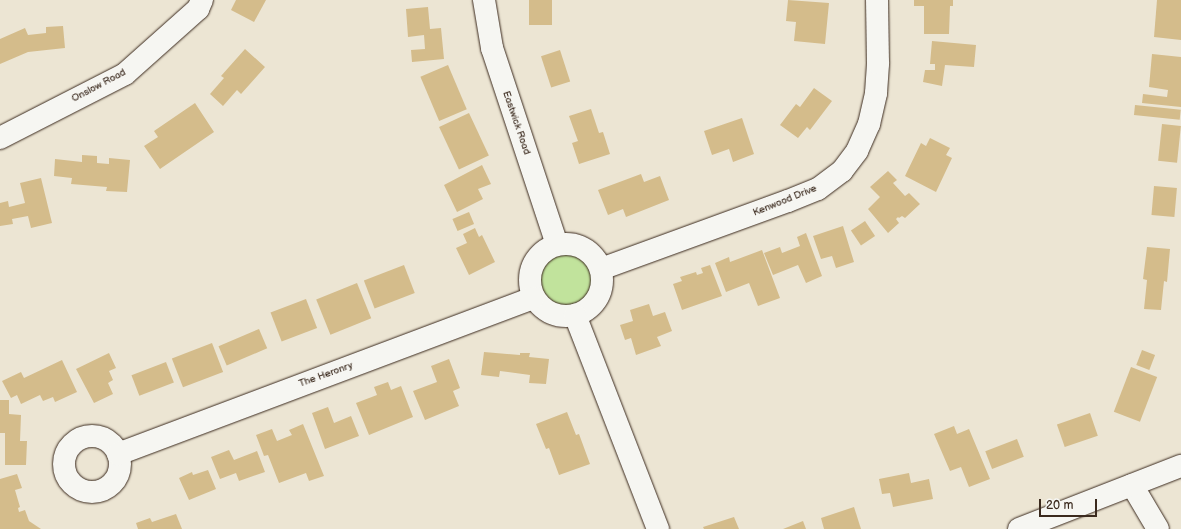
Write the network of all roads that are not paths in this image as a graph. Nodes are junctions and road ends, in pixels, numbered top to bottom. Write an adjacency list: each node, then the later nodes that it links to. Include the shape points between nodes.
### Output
1 (202, 0): 4 (street, Onslow Road, via 198,9 125,74)
2 (484, 0): 5 (street, Eastwick Road, via 492,48)
3 (877, 0): 6 (street, Kenwood Drive, via 876,93 869,124 856,151 842,171 818,189)
4 (0, 138)
5 (557, 244): 6 (street, via 580,245 596,258); 7 (street, via 543,251 534,262 529,283)
6 (601, 269): 8 (street, via 603,284 600,296 595,303)
7 (534, 298): 8 (street, via 554,314); 9 (street, The Heronry)
8 (575, 315): 12 (street)
9 (118, 454)
10 (1181, 466): 11 (street)
11 (1132, 485): 13 (street); 14 (street)
12 (658, 529)
13 (1019, 529)
14 (1158, 529)

